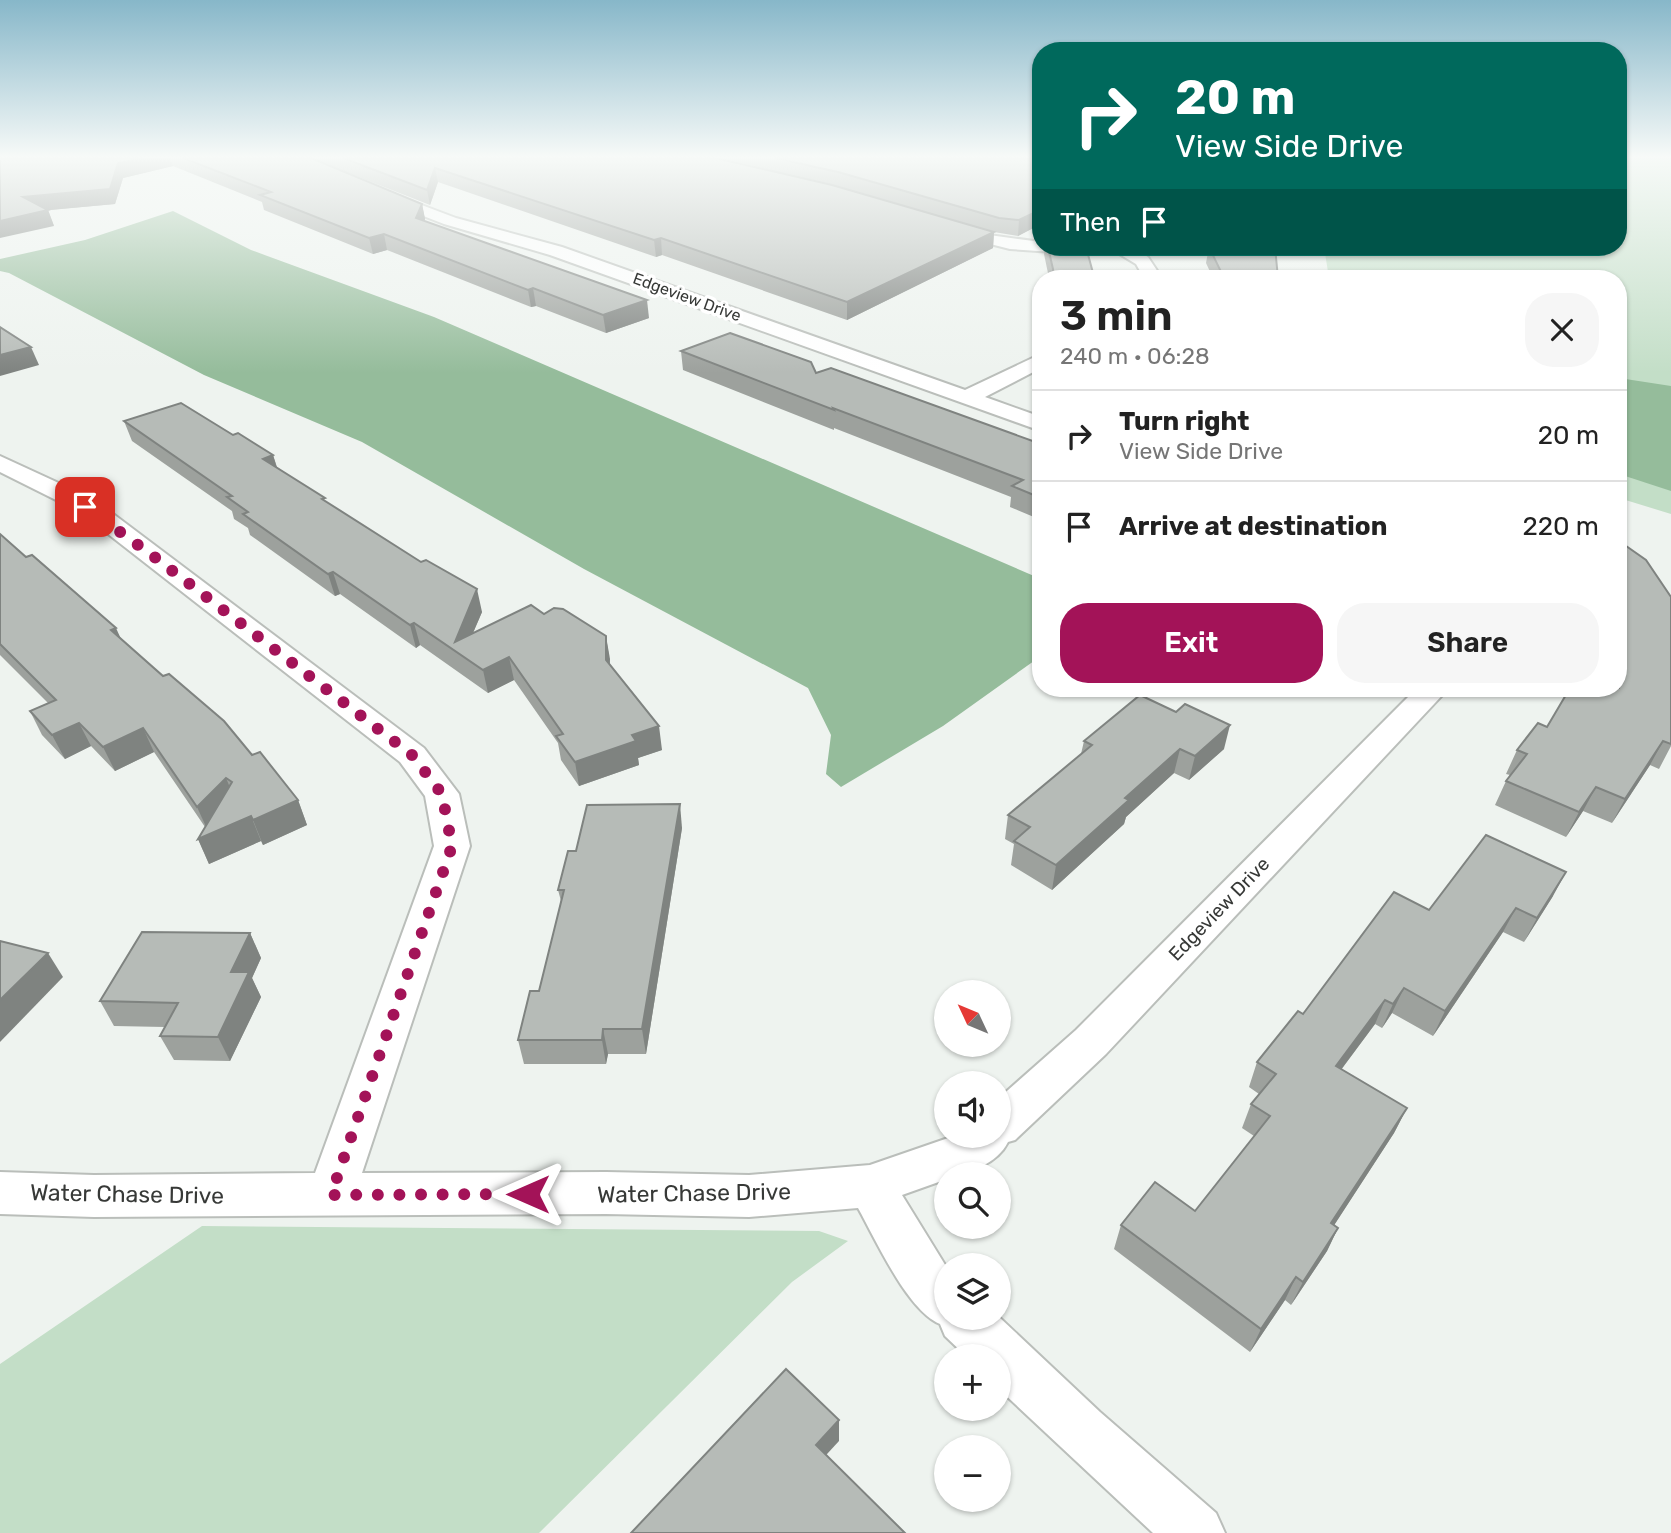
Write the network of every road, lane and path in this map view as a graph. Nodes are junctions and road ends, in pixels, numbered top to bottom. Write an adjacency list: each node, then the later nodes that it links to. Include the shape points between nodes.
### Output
1 (480, 230): 7 (street, Edgeview Drive, via 556,251)
2 (953, 230): 3 (street)
3 (1032, 246)
4 (1133, 256): 5 (street)
5 (1148, 270)
6 (1032, 364): 7 (street)
7 (967, 397): 8 (street, Edgeview Drive)
8 (1032, 421)
9 (0, 463): 15 (street, via 103,518 412,755 442,794 452,846)
10 (1425, 697): 11 (street, Edgeview Drive, via 1091,1042)
11 (1011, 1115)
12 (975, 1148): 13 (street)
13 (870, 1186): 15 (street, Water Chase Drive, via 749,1196); 16 (street)
14 (0, 1193): 15 (street, Water Chase Drive)
15 (331, 1195)
16 (934, 1290)
17 (976, 1330): 18 (street)
18 (1196, 1533)

